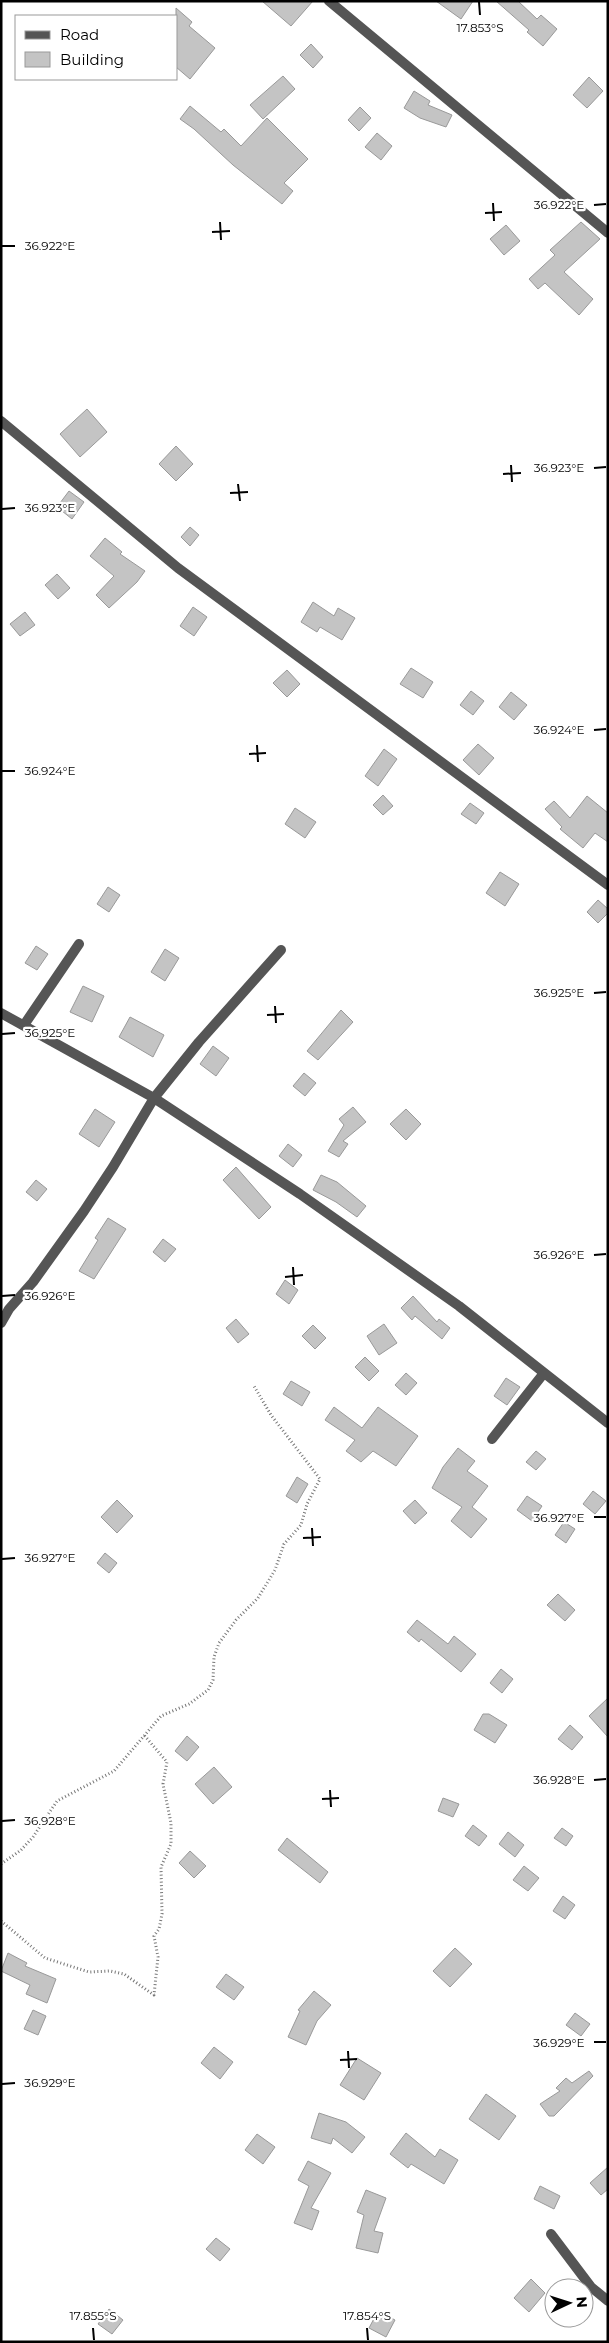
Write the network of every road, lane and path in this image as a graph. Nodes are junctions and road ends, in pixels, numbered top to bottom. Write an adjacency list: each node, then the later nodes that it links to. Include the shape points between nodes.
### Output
1 (329, 1): 2 (street)
2 (608, 233)
3 (1, 421): 4 (street, via 186,574)
4 (608, 885)
5 (78, 944): 8 (street)
6 (281, 950): 9 (street)
7 (1, 1013): 8 (street)
8 (24, 1025): 9 (street)
9 (154, 1098): 10 (street, via 84,1211); 11 (street, via 332,1216 459,1306)
10 (1, 1322)
11 (544, 1373): 13 (street); 14 (street)
12 (254, 1386): 15 (path, via 271,1415 320,1479 306,1504 301,1524 284,1544 275,1570 258,1598 224,1634 214,1657 215,1670 208,1690 189,1704 161,1716)
13 (608, 1423)
14 (492, 1438)
15 (144, 1734): 16 (path, via 114,1771 57,1801 33,1838); 17 (path, via 167,1762 163,1784 171,1823 170,1844 161,1867 162,1914 154,1936 158,1957 154,1995 124,1974 89,1972 45,1958)
16 (1, 1864)
17 (1, 1921)
18 (551, 2234): 19 (street, via 591,2287)
19 (608, 2302)

